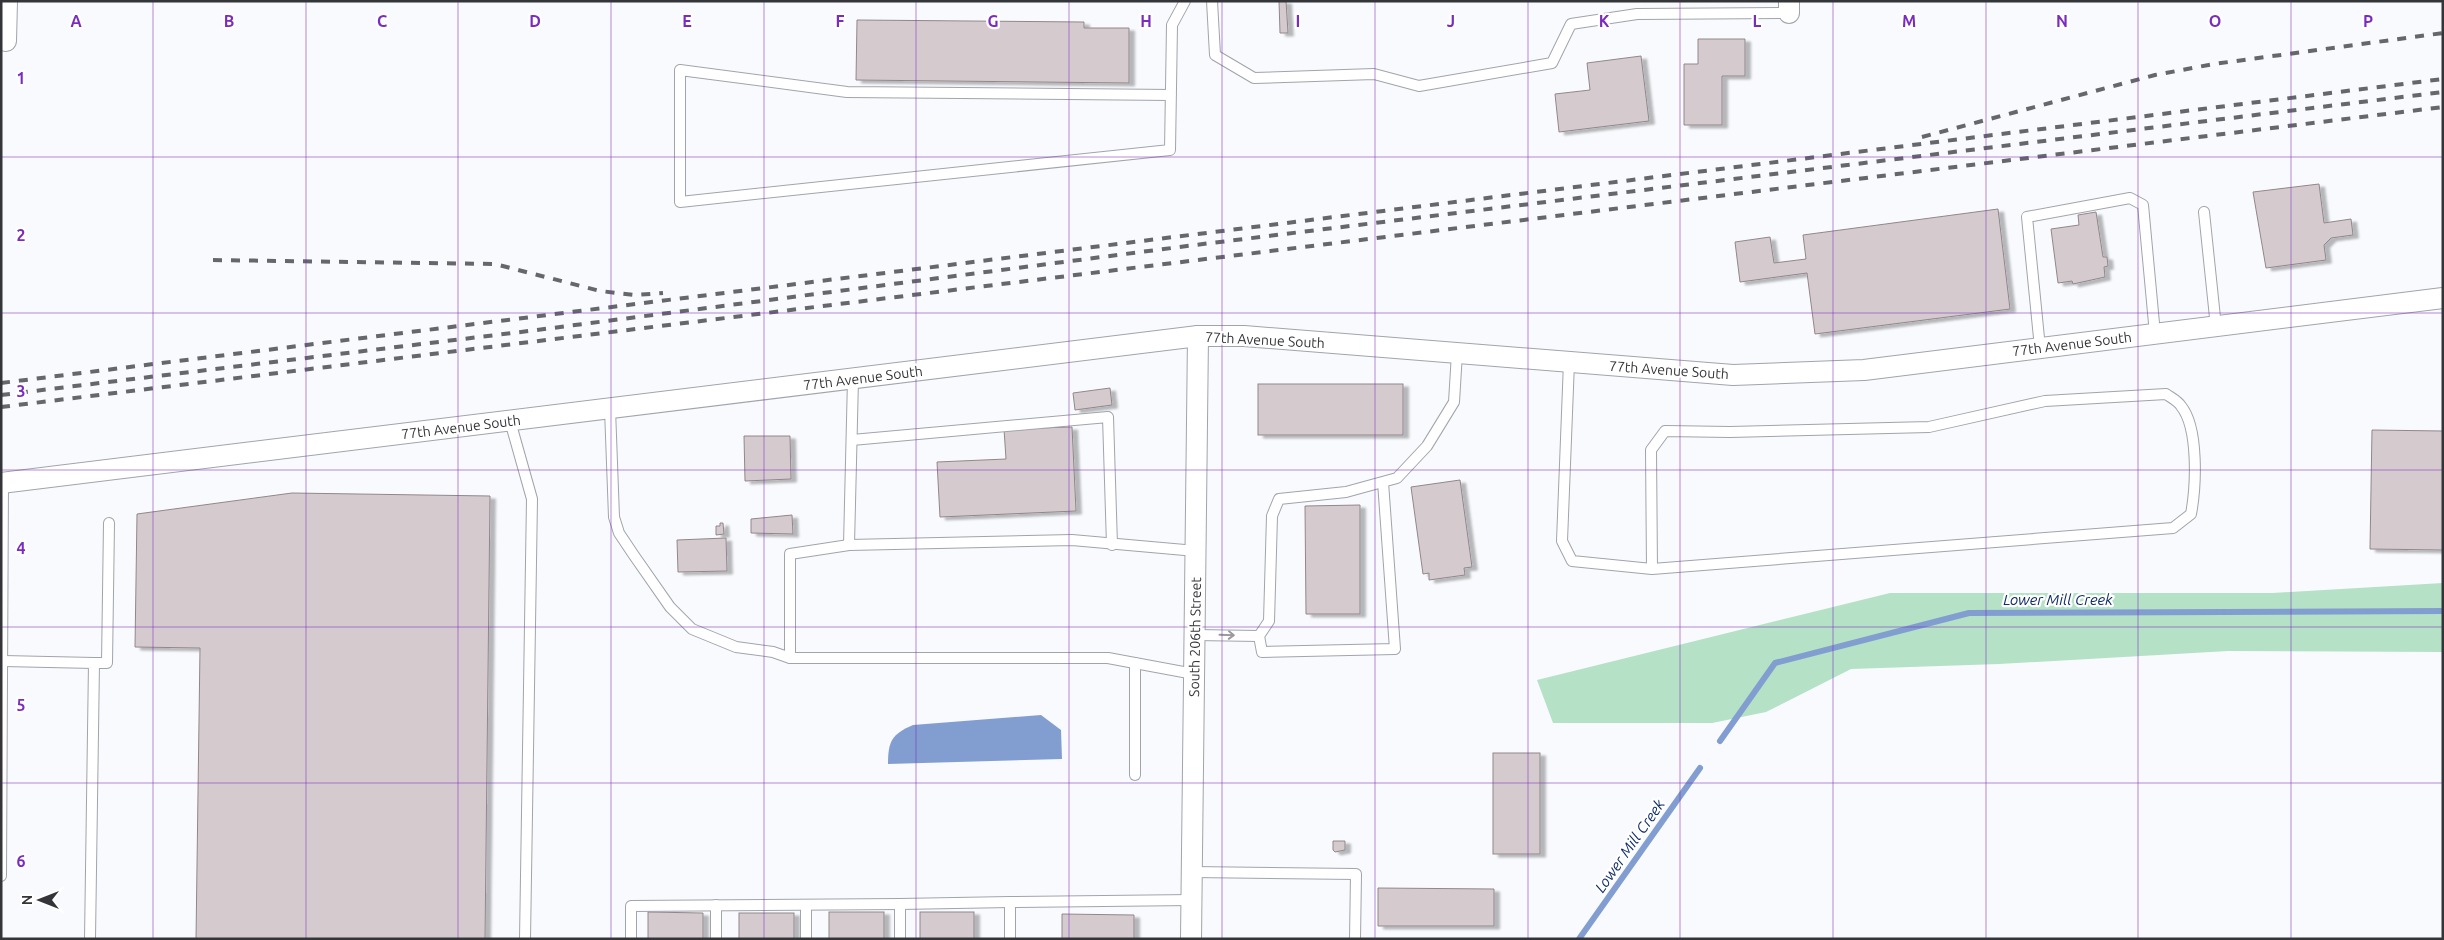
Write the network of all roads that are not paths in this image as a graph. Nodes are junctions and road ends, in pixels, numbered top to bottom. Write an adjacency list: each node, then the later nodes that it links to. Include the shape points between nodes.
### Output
1 (7, 1): 5 (street)
2 (1185, 1): 6 (lane, via 1172,25)
3 (1212, 1): 4 (lane, via 1215,55 1254,78 1374,74 1419,86 1552,63 1571,24 1637,14)
4 (1789, 7)
5 (4, 41)
6 (1171, 95): 6 (lane, via 1170,150 680,202 680,70 847,92)
7 (2204, 212): 9 (lane)
8 (2443, 298): 9 (street, 77th Avenue South)
9 (2216, 326): 10 (street, 77th Avenue South)
10 (2155, 334): 12 (street, 77th Avenue South); 12 (lane, via 2143,204 2130,198 2027,217)
11 (1198, 336): 13 (street, 77th Avenue South, via 1244,336); 15 (street, 77th Avenue South); 24 (street, South 206th Street)
12 (2040, 348): 14 (street, 77th Avenue South, via 1864,370 1785,375 1733,375)
13 (1457, 353): 14 (street, 77th Avenue South); 19 (lane, via 1454,402 1427,446 1397,478)
14 (1569, 362): 25 (lane, via 1562,541 1572,561)
15 (853, 379): 16 (street, 77th Avenue South); 18 (lane)
16 (610, 409): 17 (street, 77th Avenue South); 28 (lane, via 614,517 619,533 670,607 692,629 736,648 774,652)
17 (510, 421): 20 (street, 77th Avenue South); 42 (lane, via 532,499)
18 (852, 440): 22 (lane, via 1108,417); 23 (lane)
19 (1383, 482): 27 (lane, via 1346,492 1279,498 1272,516 1269,620); 27 (lane, via 1395,649 1262,652)
20 (2, 483): 29 (lane)
21 (109, 523): 30 (lane, via 107,663)
22 (1112, 544): 23 (lane, via 1072,540); 24 (lane)
23 (849, 545): 28 (lane, via 790,554)
24 (1196, 552): 26 (street, South 206th Street)
25 (1652, 569): 25 (lane, via 2173,528 2191,514 2196,487 2192,432 2181,406 2166,394 2045,401 1929,427 1665,431 1651,450)
26 (1195, 635): 27 (lane, one-way to 27); 32 (street, South 206th Street)
27 (1258, 636)
28 (790, 658): 31 (lane, via 1108,658)
29 (3, 661): 30 (lane); 35 (lane)
30 (94, 663): 41 (lane)
31 (1135, 663): 32 (lane); 33 (lane)
32 (1194, 674): 34 (street, South 206th Street)
33 (1135, 775)
34 (1192, 872): 36 (street, South 206th Street); 49 (lane, via 1356,874)
35 (1, 876)
36 (1192, 900): 37 (lane); 48 (street, South 206th Street)
37 (1010, 902): 38 (lane); 47 (lane)
38 (900, 904): 40 (lane); 46 (lane)
39 (716, 905): 40 (lane); 43 (lane, via 631,906); 44 (lane)
40 (806, 905): 45 (lane)
41 (90, 939)
42 (525, 939)
43 (631, 939)
44 (716, 939)
45 (806, 939)
46 (900, 939)
47 (1010, 939)
48 (1191, 939)
49 (1355, 939)

